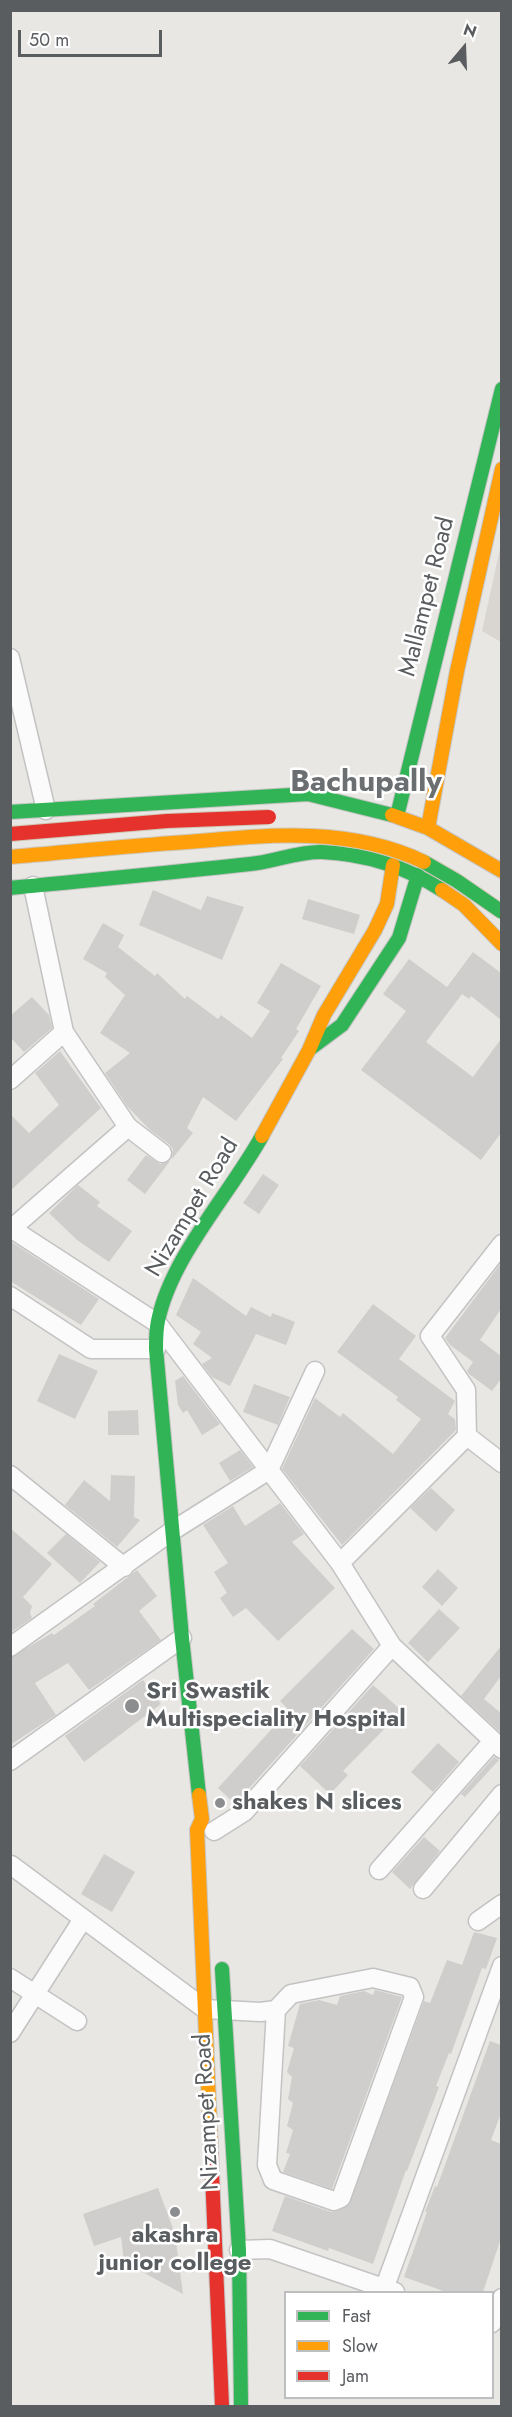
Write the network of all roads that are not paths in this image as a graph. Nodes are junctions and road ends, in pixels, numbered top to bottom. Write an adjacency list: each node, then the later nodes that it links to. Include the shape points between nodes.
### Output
1 (501, 389): 7 (main road, Mallampet Road)
2 (501, 469): 9 (main road, Mallampet Road, via 457,670)
3 (10, 658): 5 (street)
4 (116, 805): 5 (main road); 7 (main road, via 308,794); 13 (main road)
5 (46, 810): 6 (main road)
6 (10, 812)
7 (397, 816): 9 (main road)
8 (282, 817): 10 (main road, bridge, via 167,821)
9 (428, 828): 14 (main road)
10 (10, 834)
11 (10, 857): 18 (main road, bridge, via 322,834 364,841 409,855 448,875)
12 (393, 865): 13 (main road, via 320,852 254,864); 15 (main road); 21 (main road, Nizampet Road, via 387,904 324,1015)
13 (123, 867): 16 (main road)
14 (501, 871)
15 (418, 876): 19 (main road, via 464,905); 21 (main road, via 399,938 342,1025)
16 (33, 886): 17 (main road); 20 (street)
17 (10, 888)
18 (501, 912)
19 (501, 944)
20 (64, 1032): 22 (street); 23 (street)
21 (309, 1050): 28 (main road, Nizampet Road, via 249,1160 188,1251 164,1299)
22 (10, 1080)
23 (128, 1127): 24 (street); 25 (street)
24 (162, 1153)
25 (11, 1230): 28 (street)
26 (501, 1244): 31 (street, via 430,1336 466,1390)
27 (10, 1296): 29 (street, via 91,1349)
28 (157, 1323): 29 (main road, Nizampet Road); 33 (street)
29 (156, 1349): 35 (main road, Nizampet Road)
30 (315, 1371): 33 (street)
31 (467, 1436): 32 (street); 36 (street)
32 (501, 1463)
33 (269, 1470): 35 (street); 36 (street)
34 (10, 1475): 37 (street)
35 (172, 1531): 37 (street); 38 (main road, Nizampet Road)
36 (340, 1563): 39 (street)
37 (124, 1568): 40 (street)
38 (182, 1638): 42 (street); 44 (main road, Nizampet Road)
39 (392, 1646): 41 (street); 44 (street, via 244,1812)
40 (10, 1647)
41 (497, 1745): 46 (street)
42 (10, 1761)
43 (501, 1794): 47 (street)
44 (210, 1831): 55 (main road, Nizampet Road, via 197,1830)
45 (11, 1865): 49 (street)
46 (379, 1869)
47 (423, 1889)
48 (501, 1905): 50 (street)
49 (83, 1918): 54 (street); 55 (street)
50 (478, 1921)
51 (221, 1950): 56 (main road, Nizampet Road)
52 (501, 1966): 61 (street)
53 (10, 1978): 54 (street)
54 (35, 1994): 58 (street); 59 (street)
55 (205, 2009): 56 (street); 64 (main road, Nizampet Road)
56 (225, 2010): 57 (street); 60 (main road, Nizampet Road)
57 (276, 2010): 57 (street, via 291,1994 373,1978 413,1991 341,2198 334,2201 273,2180 269,2173)
58 (77, 2021)
59 (10, 2033)
60 (239, 2250): 61 (street, via 270,2249); 65 (main road, Nizampet Road)
61 (387, 2291)
62 (501, 2298): 63 (street)
63 (494, 2317)
64 (222, 2406)
65 (241, 2406)

